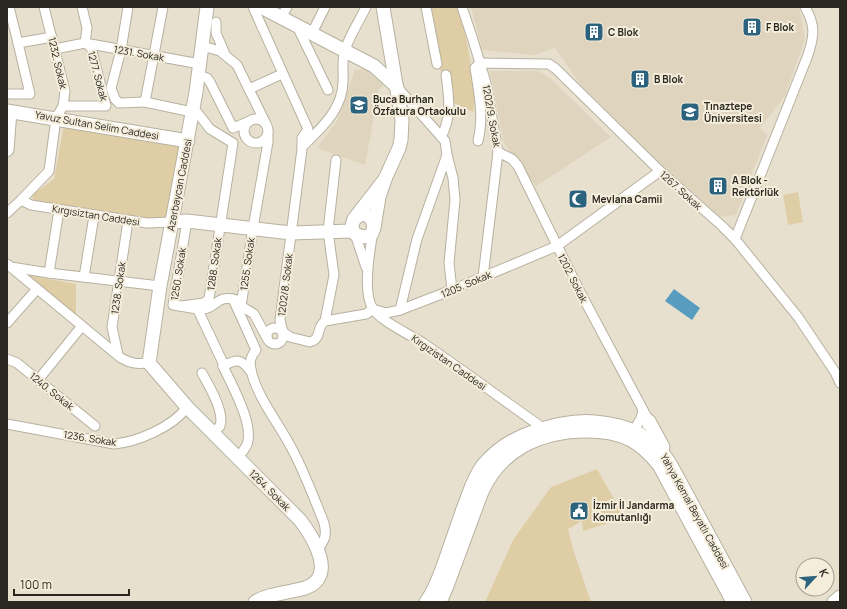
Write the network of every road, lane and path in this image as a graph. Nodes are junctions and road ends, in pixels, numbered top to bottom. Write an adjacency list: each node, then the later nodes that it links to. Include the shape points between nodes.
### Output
1 (8, 7): 20 (street)
2 (44, 7): 19 (street, 1232. Sokak)
3 (82, 7): 21 (street, 1277. Sokak, via 87,28)
4 (128, 7): 24 (street)
5 (163, 7): 26 (street)
6 (208, 7): 22 (main road, Azerbaycan Caddesi)
7 (253, 7): 31 (street, 1202/8. Sokak)
8 (261, 7): 15 (main road)
9 (325, 7): 18 (street)
10 (366, 7): 25 (street)
11 (382, 7): 33 (main road)
12 (426, 7): 28 (street)
13 (462, 7): 29 (street, 1202/9. Sokak)
14 (805, 7): 72 (street, via 812,23 813,37 808,56)
15 (284, 12): 17 (main road)
16 (216, 22): 27 (street, via 216,33)
17 (297, 26): 18 (main road); 35 (street)
18 (312, 33): 25 (main road)
19 (52, 37): 20 (street); 23 (street, 1232. Sokak)
20 (18, 43): 36 (street, via 30,94)
21 (85, 43): 23 (street, 1231. Sokak); 24 (street, 1231. Sokak); 40 (street, 1277. Sokak, via 91,47)
22 (202, 46): 27 (street, via 220,51); 30 (main road, Azerbaycan Caddesi)
23 (55, 50): 39 (street, 1232. Sokak, via 65,91)
24 (121, 50): 26 (street, 1231. Sokak); 38 (street, via 111,88)
25 (345, 50): 33 (main road, via 374,66); 51 (street, via 341,95 329,119)
26 (154, 56): 30 (street, 1231. Sokak); 37 (street)
27 (227, 57): 34 (street, via 237,65)
28 (437, 64)
29 (480, 64): 49 (street, via 475,68 481,114); 53 (street, 1202/9. Sokak, via 486,83); 56 (street, 1267. Sokak, via 548,64)
30 (199, 70): 41 (main road, Azerbaycan Caddesi); 44 (street, via 210,82 233,128)
31 (282, 74): 34 (street); 51 (street, 1202/8. Sokak, via 308,129 302,138)
32 (446, 75): 46 (street, via 449,107 447,124)
33 (397, 87): 46 (street); 57 (main road, via 402,120 401,140)
34 (248, 89): 45 (street)
35 (328, 90)
36 (7, 94)
37 (146, 102): 38 (street); 41 (street)
38 (118, 103): 40 (street)
39 (63, 106): 40 (street, 1277. Sokak); 43 (street, 1232. Sokak)
40 (106, 106)
41 (193, 110): 47 (main road, Azerbaycan Caddesi); 50 (street, via 210,129)
42 (9, 111): 43 (main road, Yavuz Sultan Selim Caddesi); 52 (street)
43 (56, 118): 47 (main road, Yavuz Sultan Selim Caddesi); 58 (street, via 49,171)
44 (250, 121): 45 (street, via 260,120); 48 (street, via 244,130)
45 (267, 128): 48 (street, via 261,142); 67 (street, 1255. Sokak, via 268,142)
46 (441, 137): 54 (street, via 445,141)
47 (188, 140): 65 (main road, Azerbaycan Caddesi)
48 (250, 140): 50 (street)
49 (478, 141)
50 (233, 142): 66 (street)
51 (302, 147): 70 (street, 1202/8. Sokak)
52 (7, 152)
53 (498, 152): 73 (street, 1202. Sokak, via 512,159 518,166); 77 (street, 1202/9. Sokak)
54 (447, 155): 82 (street, via 454,182 455,200 449,256); 88 (street, via 418,239)
55 (336, 160): 69 (street)
56 (660, 170): 72 (street, 1267. Sokak); 73 (street, 1205. Sokak)
57 (385, 179): 62 (main road); 68 (main road)
58 (21, 200): 59 (street, Kırgısiztan Caddesi, via 32,205); 60 (street)
59 (59, 210): 61 (street, Kırgısiztan Caddesi); 75 (street)
60 (7, 213)
61 (94, 216): 64 (street, Kırgısiztan Caddesi); 76 (street)
62 (356, 217): 68 (main road, via 367,215 373,220); 69 (main road); 71 (main road, via 352,223)
63 (187, 220): 65 (main road); 66 (main road); 85 (street, 1250. Sokak, via 173,305)
64 (128, 221): 65 (street, Kırgısiztan Caddesi); 79 (street, 1238. Sokak)
65 (172, 222): 80 (main road, Azerbaycan Caddesi)
66 (220, 224): 67 (main road); 85 (street, 1288. Sokak, via 209,299 204,303)
67 (253, 228): 70 (main road); 84 (street, 1255. Sokak)
68 (374, 228): 71 (main road, via 371,234 365,237); 78 (street)
69 (328, 231): 70 (main road); 71 (main road, via 351,231); 89 (street, via 334,275)
70 (291, 233): 92 (street, 1202/8. Sokak, via 280,320)
71 (355, 234): 78 (street)
72 (735, 239): 100 (street, 1267. Sokak, via 798,317)
73 (557, 246): 77 (street, 1205. Sokak); 102 (street, 1202. Sokak)
74 (8, 265): 75 (street); 81 (street)
75 (49, 273): 76 (street)
76 (84, 277): 79 (street)
77 (483, 277): 82 (street, 1205. Sokak)
78 (368, 278): 87 (street, via 369,299)
79 (118, 281): 80 (street); 93 (street, 1238. Sokak, via 112,327)
80 (160, 286): 95 (main road, Azerbaycan Caddesi)
81 (37, 289): 90 (street); 91 (street)
82 (452, 290): 88 (street, 1205. Sokak)
83 (232, 299): 84 (street, 1250. Sokak); 86 (street, 1250. Sokak, via 221,299 206,309); 97 (street, 1255. Sokak, via 256,350 251,356)
84 (242, 301): 92 (street, via 241,306 254,314 273,344 278,344 284,337)
85 (181, 306): 86 (street, 1250. Sokak)
86 (197, 308): 96 (street)
87 (373, 309): 88 (street, 1205. Sokak, via 386,313); 89 (street, via 366,314); 105 (street, Kırgızistan Caddesi, via 380,317 422,342)
88 (400, 310)
89 (324, 321): 92 (street, via 320,325 319,334 310,342 290,337)
90 (7, 322)
91 (82, 326): 93 (street); 99 (street)
92 (283, 332)
93 (118, 355): 95 (street, via 130,363)
94 (7, 359): 99 (street, 1240. Sokak, via 17,363)
95 (149, 363): 101 (main road, 1264. Sokak)
96 (223, 364): 97 (street, via 240,361 247,365); 108 (street, via 244,411 248,429 246,448)
97 (251, 372): 110 (street, via 258,391 294,454 324,523 326,533)
98 (202, 373): 106 (street, via 221,416 220,426)
99 (38, 380): 104 (street, 1240. Sokak)
100 (840, 383)
101 (187, 407): 103 (street, 1236. Sokak, via 165,426 146,435 114,444); 106 (main road, 1264. Sokak)
102 (646, 416): 107 (street); 109 (main road)
103 (7, 424)
104 (95, 426)
105 (546, 432): 107 (main road, Yahya Kemal Beyatlı Caddesi, via 596,431); 113 (main road, Yahya Kemal Beyatlı Caddesi, via 525,434 499,450 483,465 472,485 438,580); 114 (main road, Yahya Kemal Beyatlı Caddesi, via 504,460 485,484)
106 (213, 433): 108 (main road, 1264. Sokak)
107 (635, 437): 109 (main road, Yahya Kemal Beyatlı Caddesi, via 660,448); 115 (main road, Yahya Kemal Beyatlı Caddesi, via 659,465)
108 (236, 457): 110 (main road, 1264. Sokak, via 300,520)
109 (672, 467): 116 (main road, Yahya Kemal Beyatlı Caddesi)
110 (318, 549): 112 (main road, 1264. Sokak, via 322,566 320,575 313,583 304,588)
111 (840, 597): 117 (main road)
112 (254, 602)
113 (426, 602)
114 (440, 602)
115 (733, 602)
116 (745, 602)
117 (834, 602)

